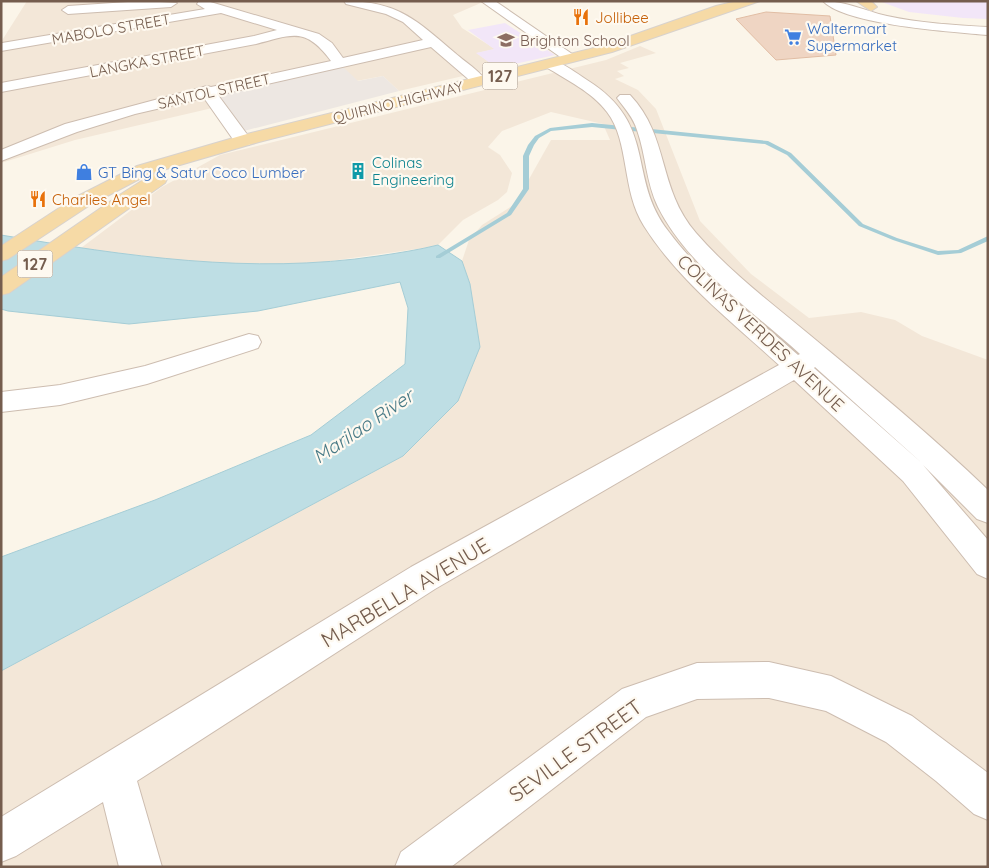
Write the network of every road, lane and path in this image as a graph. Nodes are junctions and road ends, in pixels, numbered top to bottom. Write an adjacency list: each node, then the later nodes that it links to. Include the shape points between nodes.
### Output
1 (205, 1): 7 (street)
2 (350, 1): 15 (street, via 400,15)
3 (486, 1): 17 (street, COLINAS VERDES AVENUE)
4 (754, 1): 17 (main road, QUIRINO HIGHWAY / 127, via 720,9)
5 (828, 1): 13 (street, via 857,12 898,21)
6 (854, 1): 8 (street)
7 (197, 2): 9 (street); 10 (street)
8 (867, 4): 11 (street, via 907,15)
9 (68, 10)
10 (219, 10): 12 (street); 16 (street, MABOLO STREET)
11 (988, 22)
12 (291, 30): 18 (street, via 321,41); 21 (street, LANGKA STREET, via 256,40)
13 (988, 31)
14 (12, 32): 16 (street)
15 (433, 42): 18 (street, SANTOL STREET); 20 (street)
16 (2, 48)
17 (569, 59): 19 (main road, QUIRINO HIGHWAY / 127); 23 (street, COLINAS VERDES AVENUE, via 622,95)
18 (340, 63): 22 (street, SANTOL STREET)
19 (551, 64): 20 (main road, QUIRINO HIGHWAY / 127); 24 (street, COLINAS VERDES AVENUE, via 604,100)
20 (479, 81): 25 (main road, QUIRINO HIGHWAY / 127)
21 (1, 88)
22 (207, 92): 25 (street); 28 (street, SANTOL STREET, via 96,119)
23 (639, 117): 24 (street); 26 (street, COLINAS VERDES AVENUE)
24 (619, 118): 27 (street, COLINAS VERDES AVENUE)
25 (242, 141): 29 (main road, QUIRINO HIGHWAY / 127, via 126,178 83,201); 31 (main road, QUIRINO HIGHWAY / 127, via 166,175)
26 (652, 148): 27 (street); 30 (street, COLINAS VERDES AVENUE, via 668,209 701,252)
27 (631, 149): 30 (street, COLINAS VERDES AVENUE, via 638,192 646,212 672,249)
28 (1, 156)
29 (1, 255)
30 (709, 274): 33 (street, COLINAS VERDES AVENUE)
31 (1, 288)
32 (249, 342): 34 (street, via 147,376 60,395)
33 (806, 361): 35 (street, COLINAS VERDES AVENUE, via 923,446); 36 (street, COLINAS VERDES AVENUE, via 913,473); 37 (street, MARBELLA AVENUE, via 422,578)
34 (1, 402)
35 (988, 510)
36 (988, 564)
37 (115, 772): 39 (street, MARBELLA AVENUE); 40 (street)
38 (988, 800): 41 (street, SEVILLE STREET, via 899,730 831,694 769,680 697,681 635,702)
39 (1, 841)
40 (141, 867)
41 (416, 867)

